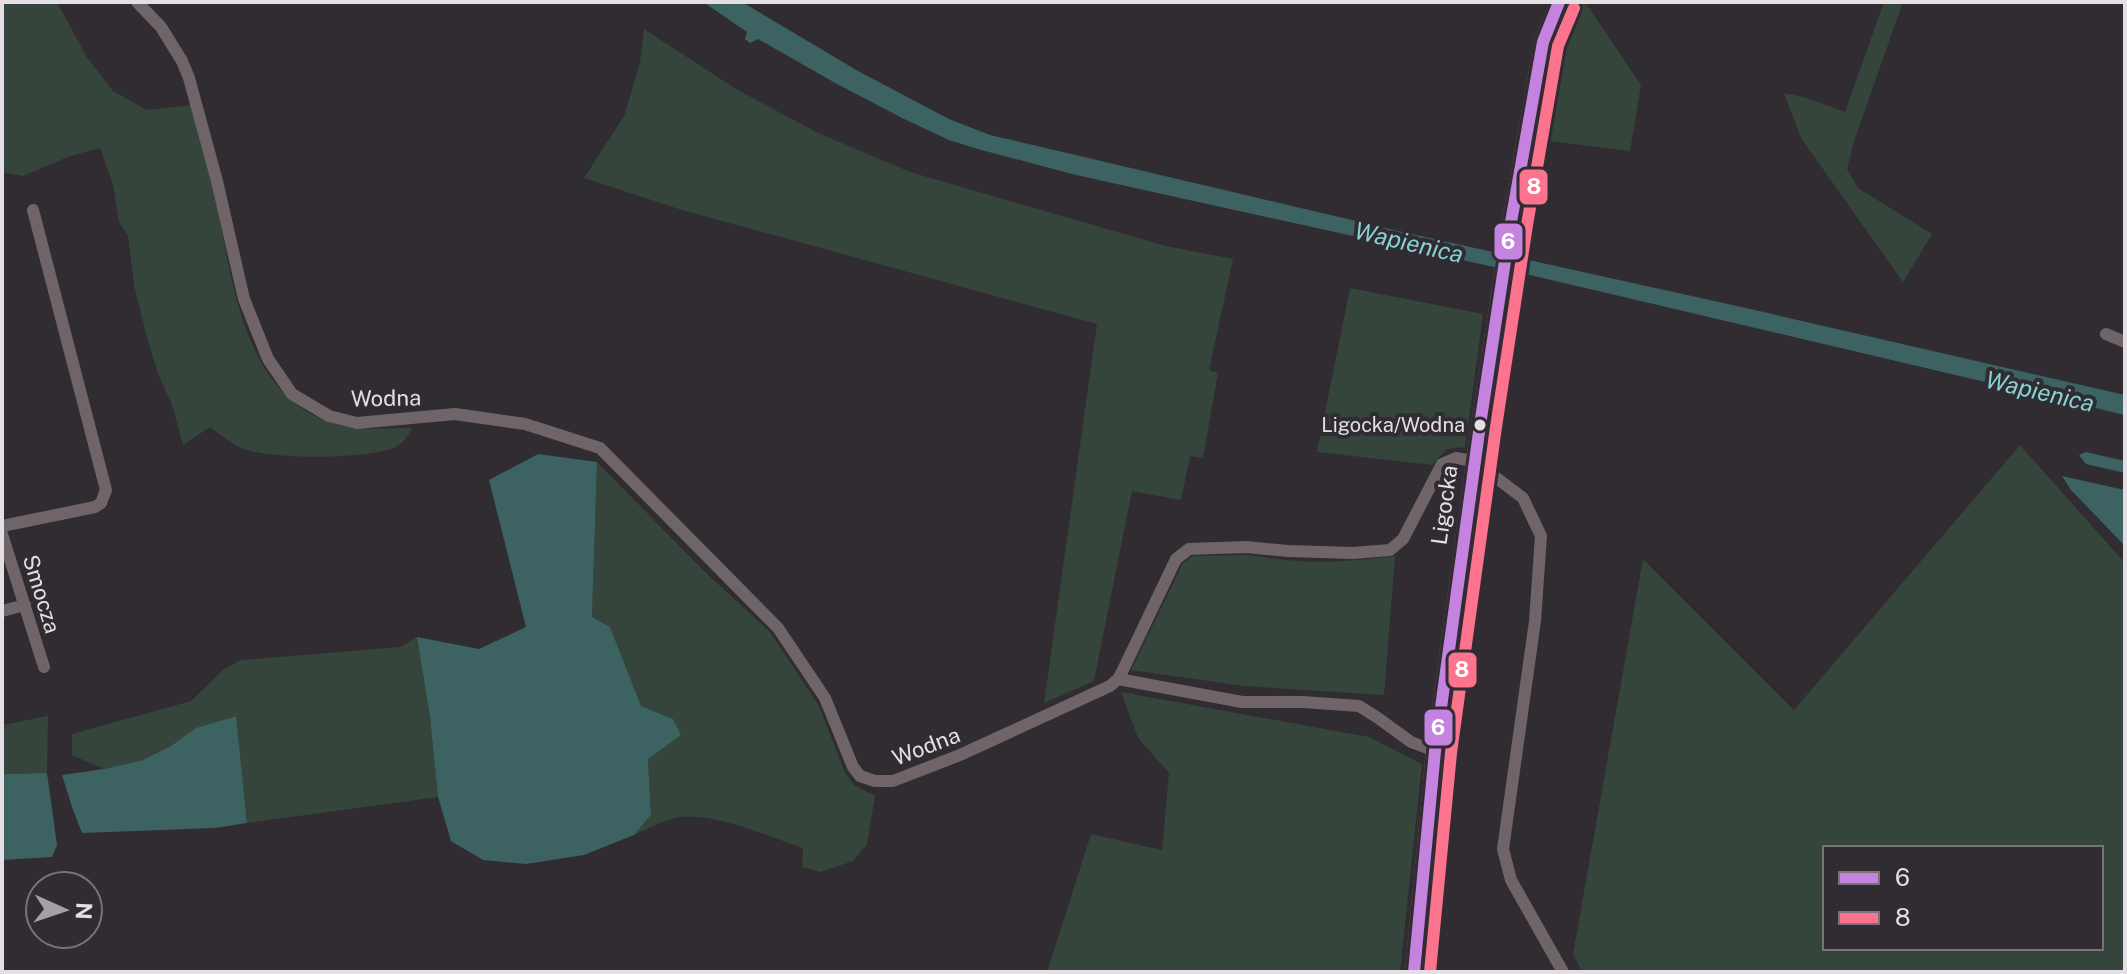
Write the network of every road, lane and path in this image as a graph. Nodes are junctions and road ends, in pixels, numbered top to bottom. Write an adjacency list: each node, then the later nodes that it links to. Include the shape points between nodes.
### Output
1 (137, 2): 12 (street, Wodna, via 161,27 189,78 244,299 268,359 292,394 329,416 357,423 455,414 525,424 600,448 778,628 825,698 860,776 893,781)
2 (1559, 2): 6 (street, Ligocka, via 1543,42)
3 (33, 210): 7 (street, via 106,490 95,507)
4 (2106, 334): 5 (street)
5 (2125, 342)
6 (1474, 461): 12 (street, via 1456,458 1442,464 1403,539 1390,550 1189,549 1176,559); 13 (street, Ligocka); 15 (street, via 1523,498 1541,536 1535,621 1503,849 1511,880)
7 (2, 526)
8 (2, 534): 9 (street, Smocza)
9 (25, 605): 10 (street); 11 (street, Smocza)
10 (2, 611)
11 (44, 667)
12 (1118, 679): 13 (street, via 1242,702 1359,706 1411,742)
13 (1435, 751): 14 (street, Ligocka)
14 (1414, 972)
15 (1563, 972)

